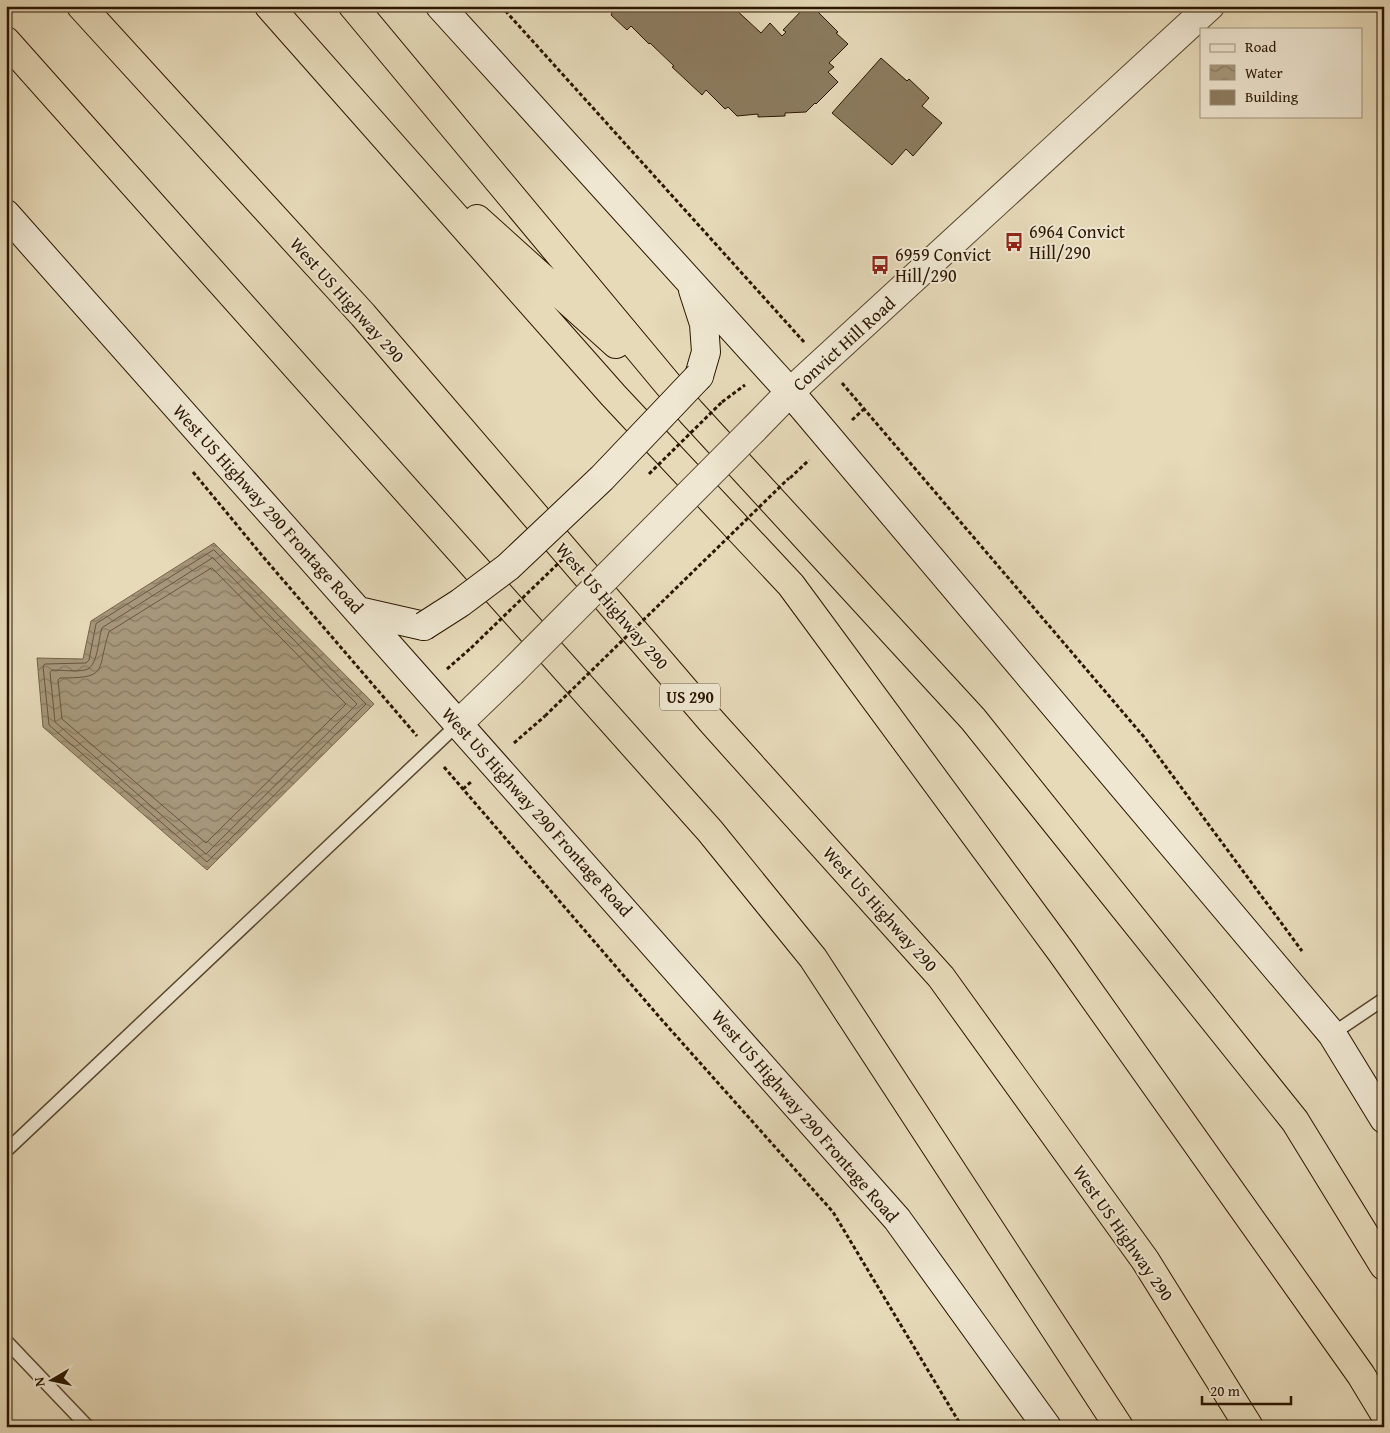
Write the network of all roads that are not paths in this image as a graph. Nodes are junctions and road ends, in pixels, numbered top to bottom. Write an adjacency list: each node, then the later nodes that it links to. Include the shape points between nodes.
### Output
1 (81, 6): 24 (highway, West US Highway 290 / US 290, via 363,316 713,723 941,977 1145,1260)
2 (269, 6): 7 (highway)
3 (352, 6): 11 (highway)
4 (440, 6): 9 (main road)
5 (1210, 6): 10 (main road, Convict Hill Road)
6 (6, 41): 23 (highway, via 710,831 814,958)
7 (376, 127): 11 (highway); 20 (highway, via 613,395 790,585 1062,953 1361,1375)
8 (6, 214): 12 (main road, West US Highway 290 Frontage Road)
9 (691, 284): 10 (main road); 12 (main road, bridge, via 704,324 706,352 699,376 602,478 508,567 460,604 424,626)
10 (790, 392): 13 (main road, Convict Hill Road, bridge); 15 (main road)
11 (691, 412): 18 (highway, via 973,719 1295,1121)
12 (358, 611): 13 (main road, West US Highway 290 Frontage Road)
13 (458, 724): 17 (lane); 22 (main road, West US Highway 290 Frontage Road, via 897,1219)
14 (1384, 1000): 15 (lane)
15 (1332, 1034): 16 (main road)
16 (1384, 1119)
17 (6, 1151)
18 (1384, 1266)
19 (6, 1341): 21 (lane)
20 (1384, 1413)
21 (88, 1427)
22 (1047, 1427)
23 (1119, 1427)
24 (1249, 1427)

